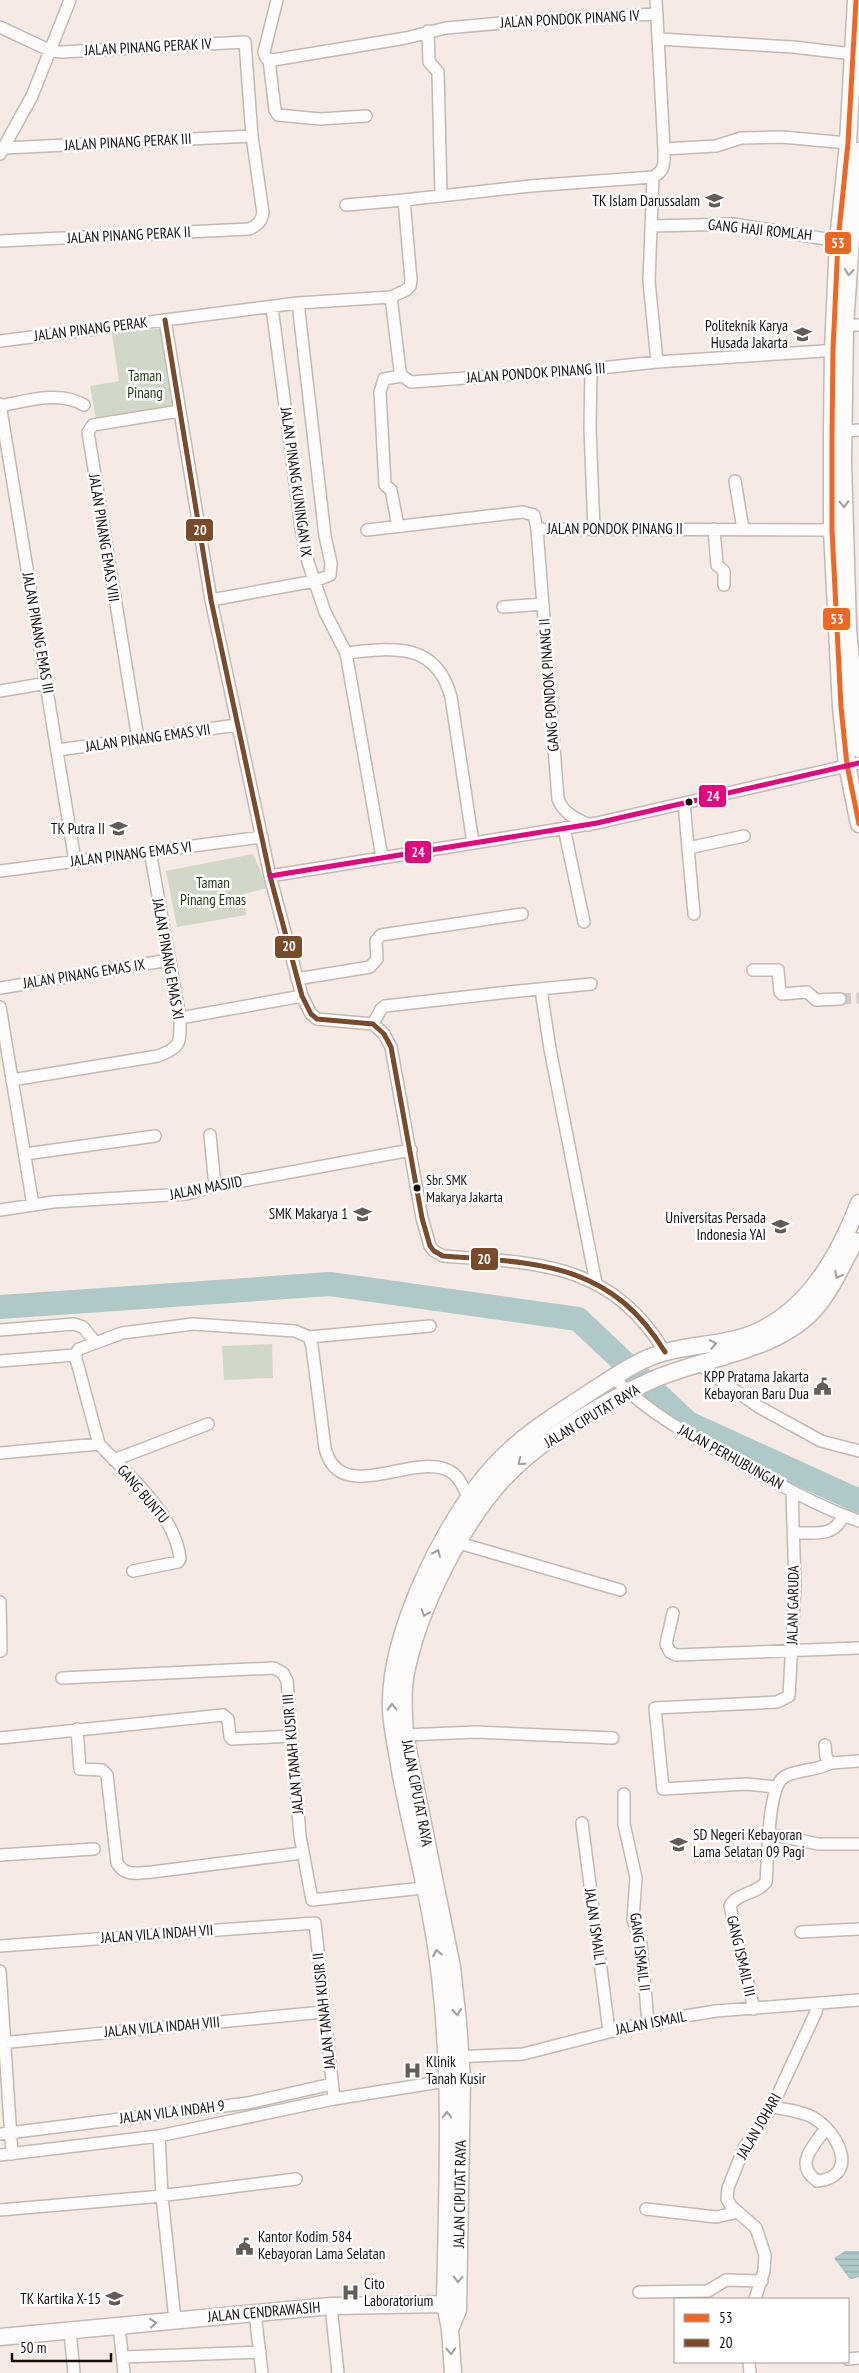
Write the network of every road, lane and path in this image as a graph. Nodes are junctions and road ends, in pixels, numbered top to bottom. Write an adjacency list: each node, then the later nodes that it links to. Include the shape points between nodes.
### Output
1 (70, 0): 9 (street)
2 (277, 0): 11 (street, via 264,52)
3 (656, 0): 5 (street)
4 (856, 0): 10 (main road)
5 (657, 14): 7 (street, JALAN PONDOK PINANG IV, via 548,19); 8 (street, JALAN PONDOK PINANG IV)
6 (0, 27): 9 (street)
7 (428, 32): 11 (street, JALAN PONDOK PINANG IV, via 340,50); 21 (street, via 429,62 438,72)
8 (659, 39): 10 (street); 17 (street, JALAN PONDOK PINANG IV)
9 (52, 51): 15 (street, JALAN PINANG PERAK IV, via 245,42); 18 (street)
10 (853, 54): 12 (main road)
11 (267, 59): 13 (street, via 278,115 320,119)
12 (856, 77): 16 (main road)
13 (366, 116)
14 (859, 118): 20 (main road)
15 (252, 136): 18 (street, JALAN PINANG PERAK III); 26 (street, JALAN PINANG PERAK II, via 262,212 261,220 249,229)
16 (848, 144): 17 (street, via 741,138 728,144); 20 (main road)
17 (664, 149): 19 (street, JALAN PONDOK PINANG IV, via 664,167)
18 (2, 151)
19 (653, 177): 21 (street); 24 (street)
20 (849, 191): 25 (main road)
21 (441, 195): 22 (street)
22 (404, 200): 23 (street); 27 (street, via 411,280 406,290)
23 (346, 204)
24 (651, 226): 25 (street, GANG HAJI ROMLAH, via 728,224); 34 (street, via 649,281)
25 (850, 240): 31 (main road)
26 (0, 241)
27 (391, 297): 28 (street); 36 (street)
28 (298, 303): 29 (street, JALAN PINANG PERAK); 49 (street, via 325,536 331,563 330,574)
29 (272, 307): 30 (street, JALAN PINANG PERAK); 49 (street, JALAN PINANG KUNINGAN IX, via 301,528 308,562)
30 (165, 320): 32 (street, JALAN PINANG PERAK); 39 (street)
31 (846, 326): 33 (main road)
32 (0, 341)
33 (838, 350): 34 (street, JALAN PONDOK PINANG III); 40 (main road)
34 (657, 362): 35 (street, JALAN PONDOK PINANG III)
35 (591, 369): 36 (street, JALAN PONDOK PINANG III, via 411,382); 48 (street)
36 (402, 376): 42 (street, via 384,379 380,392 385,485 391,490)
37 (0, 405): 38 (street, via 60,398); 55 (street, JALAN PINANG EMAS III)
38 (84, 405)
39 (179, 411): 51 (street); 58 (street, JALAN PINANG EMAS VIII, via 93,425 88,432)
40 (845, 432): 46 (main road)
41 (736, 481): 45 (street)
42 (398, 526): 43 (street, JALAN PONDOK PINANG II, via 528,512 534,516); 47 (street, JALAN PONDOK PINANG II)
43 (537, 529): 48 (street, JALAN PONDOK PINANG II); 52 (street, GANG PONDOK PINANG II)
44 (714, 529): 45 (street, JALAN PONDOK PINANG II); 48 (street, JALAN PONDOK PINANG II); 50 (street, via 717,565 724,571)
45 (743, 529): 46 (street, JALAN PONDOK PINANG II)
46 (839, 529): 59 (main road); 61 (main road, via 836,630)
47 (367, 530)
48 (594, 530)
49 (316, 581): 51 (street); 54 (street, JALAN PINANG KUNINGAN IX, via 325,612)
50 (724, 585)
51 (211, 600): 57 (street)
52 (543, 604): 53 (street); 64 (street, GANG PONDOK PINANG II, via 558,799)
53 (503, 607)
54 (346, 653): 67 (street, via 403,650 419,654 440,670 447,680); 70 (street, JALAN PINANG KUNINGAN IX)
55 (47, 683): 56 (street); 60 (street, JALAN PINANG EMAS III)
56 (0, 691)
57 (237, 725): 58 (street, JALAN PINANG EMAS VII); 66 (street)
58 (138, 740): 60 (street, JALAN PINANG EMAS VII)
59 (859, 749)
60 (58, 750): 71 (street, JALAN PINANG EMAS III)
61 (853, 764): 62 (street); 63 (main road)
62 (684, 803): 64 (street); 68 (street)
63 (859, 824)
64 (576, 826): 67 (street); 76 (street)
65 (744, 836): 68 (street)
66 (262, 837): 69 (street, JALAN PINANG EMAS VI); 73 (street)
67 (473, 843): 70 (street)
68 (688, 848): 75 (street)
69 (150, 851): 71 (street, JALAN PINANG EMAS VI); 77 (street, JALAN PINANG EMAS XI)
70 (382, 857): 73 (street)
71 (75, 861): 72 (street, JALAN PINANG EMAS VI)
72 (0, 871)
73 (270, 876): 79 (street)
74 (522, 914): 79 (street, via 381,935 376,941 377,959 370,967)
75 (694, 914)
76 (584, 922)
77 (169, 960): 81 (street, JALAN PINANG EMAS IX); 86 (street, JALAN PINANG EMAS XI)
78 (753, 970): 84 (street, via 778,971 781,993 807,992 816,1000)
79 (296, 979): 83 (street)
80 (591, 984): 82 (street)
81 (0, 988)
82 (541, 990): 87 (street, via 386,1006); 98 (street)
83 (302, 996): 86 (street); 87 (street, via 317,1019)
84 (840, 999)
85 (0, 1009): 88 (street)
86 (180, 1018): 88 (street, JALAN PINANG EMAS XI, via 177,1048 158,1056)
87 (373, 1024): 91 (street, via 391,1047)
88 (12, 1080): 92 (street)
89 (210, 1135): 93 (street)
90 (155, 1136): 92 (street)
91 (411, 1150): 93 (street, JALAN MASJID); 98 (street, via 422,1218 434,1252 443,1256 518,1261 574,1274)
92 (25, 1154): 95 (street)
93 (215, 1186): 95 (street, JALAN MASJID, via 186,1194)
94 (859, 1203): 103 (main road, JALAN CIPUTAT RAYA, one-way to 94, via 728,1341 752,1334 779,1320 801,1302 826,1270 846,1237)
95 (33, 1205): 96 (street, JALAN MASJID)
96 (0, 1210)
97 (857, 1241): 107 (main road, JALAN CIPUTAT RAYA, one-way to 107, via 836,1279 812,1312 760,1344)
98 (596, 1283): 103 (street, via 630,1306 653,1332)
99 (430, 1326): 101 (street)
100 (0, 1330): 102 (street, via 74,1324 83,1327)
101 (309, 1337): 102 (street, via 295,1331 193,1324 122,1333); 116 (street, via 314,1354 325,1448 335,1470 344,1475 362,1476 439,1468 454,1474)
102 (94, 1342): 104 (street, via 79,1349)
103 (665, 1352): 105 (main road, JALAN CIPUTAT RAYA)
104 (75, 1355): 106 (street); 111 (street)
105 (644, 1360): 108 (main road, JALAN CIPUTAT RAYA); 109 (main road)
106 (0, 1361)
107 (699, 1363): 109 (main road, JALAN CIPUTAT RAYA, via 671,1371); 112 (street, via 775,1416 821,1441)
108 (616, 1376): 109 (street, JALAN PERHUBUNGAN); 116 (main road, JALAN CIPUTAT RAYA, via 529,1434 495,1464)
109 (637, 1387): 115 (street, JALAN PERHUBUNGAN, via 643,1405 694,1438); 120 (main road, JALAN CIPUTAT RAYA, one-way to 120, via 551,1437 511,1471)
110 (208, 1424): 114 (street)
111 (99, 1444): 113 (street); 114 (street, GANG BUNTU)
112 (859, 1451)
113 (0, 1452)
114 (114, 1460): 121 (street, GANG BUNTU, via 171,1526 180,1556 178,1562)
115 (792, 1492): 117 (street, JALAN PERHUBUNGAN); 119 (street, JALAN GARUDA)
116 (468, 1497): 145 (main road, JALAN CIPUTAT RAYA, one-way to 116, via 393,1732 392,1680 398,1648 419,1593 443,1539)
117 (843, 1516): 118 (street, JALAN PERHUBUNGAN); 119 (street, via 830,1532)
118 (859, 1521)
119 (794, 1534): 127 (street, JALAN GARUDA)
120 (459, 1543): 122 (street); 130 (main road, JALAN CIPUTAT RAYA, one-way to 130, via 428,1602 410,1653 404,1687)
121 (133, 1571)
122 (620, 1590)
123 (0, 1602): 126 (street)
124 (673, 1613): 127 (street, via 666,1644 676,1655)
125 (859, 1648): 127 (street, JALAN GARUDA)
126 (0, 1651)
127 (791, 1651): 137 (street, via 789,1696 780,1702 655,1708 663,1789 751,1784)
128 (62, 1678): 131 (street, JALAN TANAH KUSIR III, via 274,1668 283,1673 287,1681)
129 (77, 1730): 131 (street, via 223,1715 228,1719 232,1739); 132 (street); 143 (street, via 80,1769 102,1770 107,1775 117,1863 121,1870 128,1873 152,1872)
130 (405, 1735): 133 (street, via 476,1732); 145 (main road, JALAN CIPUTAT RAYA)
131 (292, 1736): 143 (street, JALAN TANAH KUSIR III)
132 (0, 1738)
133 (613, 1738)
134 (825, 1745): 136 (street, via 826,1757)
135 (859, 1761): 136 (street)
136 (831, 1762): 137 (street, via 823,1768 784,1777)
137 (776, 1788): 140 (street, GANG ISMAIL III)
138 (624, 1794): 155 (street, GANG ISMAIL II, via 624,1824 636,1878 633,1919 641,1944)
139 (582, 1823): 156 (street, JALAN ISMAIL I)
140 (770, 1834): 141 (street, via 818,1844); 153 (street, GANG ISMAIL III, via 766,1882 757,1890 732,1901 730,1911)
141 (859, 1844)
142 (94, 1849): 144 (street)
143 (302, 1853): 145 (street, JALAN TANAH KUSIR III, via 314,1905)
144 (0, 1855)
145 (430, 1888): 158 (main road, JALAN CIPUTAT RAYA, via 452,1967)
146 (315, 1923): 149 (street, JALAN VILA INDAH VII); 154 (street, JALAN TANAH KUSIR II)
147 (859, 1929): 148 (street)
148 (801, 1932)
149 (0, 1946)
150 (0, 1971): 157 (street)
151 (859, 2000): 152 (street, JALAN ISMAIL)
152 (817, 2004): 153 (street, JALAN ISMAIL); 162 (street, JALAN JOHARI)
153 (754, 2009): 155 (street, JALAN ISMAIL)
154 (324, 2012): 157 (street, JALAN VILA INDAH VIII); 160 (street, JALAN TANAH KUSIR II)
155 (648, 2022): 156 (street, JALAN ISMAIL)
156 (609, 2031): 158 (street, JALAN ISMAIL, via 523,2054)
157 (3, 2042): 164 (street)
158 (453, 2057): 159 (main road, JALAN CIPUTAT RAYA)
159 (454, 2080): 161 (street); 176 (main road, JALAN CIPUTAT RAYA)
160 (332, 2084): 161 (street, JALAN TANAH KUSIR II); 164 (street, JALAN VILA INDAH 9, via 248,2103)
161 (334, 2099): 165 (street)
162 (772, 2107): 163 (street, via 816,2118); 171 (street, JALAN JOHARI, via 744,2148 728,2188 727,2199)
163 (826, 2128)
164 (5, 2133): 166 (street)
165 (160, 2136): 166 (street); 168 (street)
166 (6, 2154)
167 (296, 2179): 168 (street)
168 (162, 2196): 170 (street); 178 (street)
169 (646, 2209): 171 (street, via 716,2217)
170 (0, 2210)
171 (738, 2212): 172 (street, JALAN JOHARI, via 756,2228 761,2240 766,2256)
172 (762, 2281): 173 (street, via 726,2280 708,2291); 174 (street, JALAN JOHARI)
173 (639, 2292)
174 (756, 2298)
175 (331, 2306): 176 (main road, JALAN CENDRAWASIH); 177 (main road, JALAN CENDRAWASIH); 187 (street)
176 (451, 2307): 188 (main road, JALAN CIPUTAT RAYA, one-way to 188)
177 (255, 2313): 178 (main road, JALAN CENDRAWASIH); 182 (street)
178 (175, 2320): 179 (main road, JALAN CENDRAWASIH, one-way to 178)
179 (119, 2326): 180 (main road, JALAN CENDRAWASIH); 183 (street)
180 (70, 2331): 181 (main road, JALAN CENDRAWASIH); 184 (street)
181 (0, 2337)
182 (260, 2352): 183 (street); 186 (street)
183 (123, 2357): 185 (street)
184 (74, 2373)
185 (124, 2373)
186 (262, 2373)
187 (338, 2373)
188 (453, 2373)

